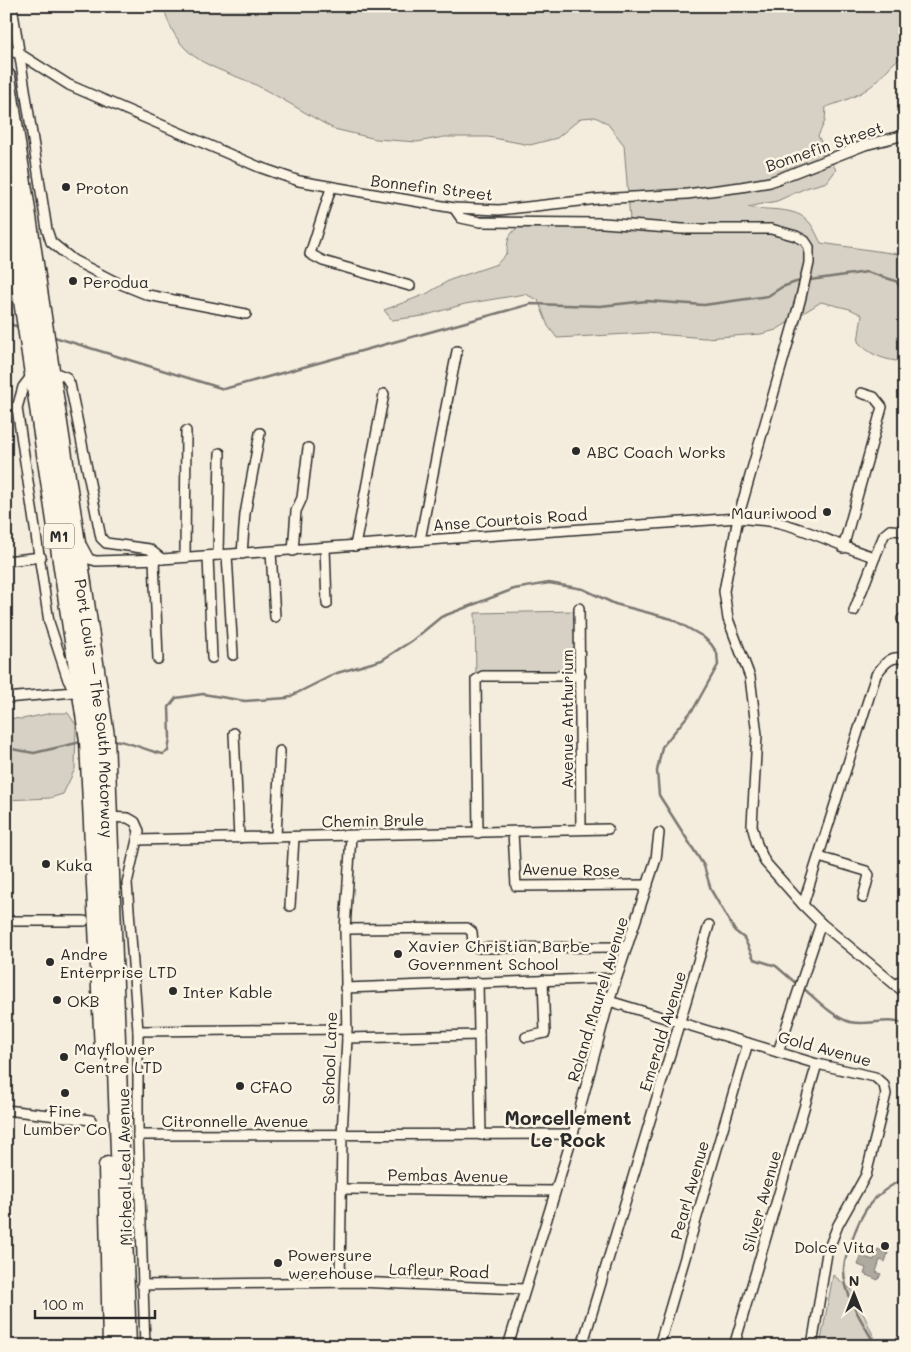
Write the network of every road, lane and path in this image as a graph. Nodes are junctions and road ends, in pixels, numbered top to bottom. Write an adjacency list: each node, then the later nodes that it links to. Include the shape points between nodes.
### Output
1 (12, 6): 3 (street)
2 (6, 50): 3 (street, Bonnefin Street)
3 (20, 54): 7 (street, Bonnefin Street, via 69,85 181,135 267,170); 10 (street, via 47,230 52,242 73,260 148,295)
4 (6, 76): 12 (highway, Port Louis – The South Motorway / M1)
5 (905, 135): 8 (street, Bonnefin Street, via 865,145 770,182 741,187 499,210)
6 (6, 187): 13 (highway, Port Louis – The South Motorway / M1)
7 (331, 188): 8 (street, Bonnefin Street); 9 (street, via 310,254)
8 (454, 208): 22 (street, via 461,218 480,222 570,222 682,229 755,228 784,231 805,241 809,247 809,263 800,301)
9 (410, 286)
10 (246, 314)
11 (458, 350): 25 (street)
12 (50, 364): 23 (highway, Port Louis – The South Motorway / M1); 37 (street, via 70,384 101,538 106,543 148,549)
13 (33, 374): 17 (street, via 23,387); 51 (highway, Port Louis – The South Motorway / M1)
14 (861, 393): 28 (street, via 874,397 882,407)
15 (384, 394): 26 (street)
16 (6, 407): 17 (street)
17 (17, 408): 34 (street)
18 (186, 431): 35 (street)
19 (260, 433): 31 (street, via 245,514)
20 (308, 448): 29 (street, via 302,498 296,511)
21 (220, 452): 32 (street)
22 (738, 518): 25 (street, Anse Courtois Road); 28 (street, Anse Courtois Road, via 779,523); 69 (street, via 724,591 728,619 750,677 757,736 752,826 765,862)
23 (74, 519): 39 (street, via 84,553); 40 (highway, Port Louis – The South Motorway / M1)
24 (905, 531): 36 (street, via 890,530 884,535)
25 (420, 540): 26 (street, Anse Courtois Road)
26 (355, 546): 27 (street, Anse Courtois Road)
27 (325, 548): 29 (street, Anse Courtois Road); 41 (street)
28 (843, 548): 36 (street, Anse Courtois Road)
29 (293, 551): 30 (street, Anse Courtois Road)
30 (271, 552): 31 (street, Anse Courtois Road); 44 (street)
31 (242, 554): 32 (street, Anse Courtois Road)
32 (223, 555): 33 (street, Anse Courtois Road); 45 (street)
33 (208, 556): 35 (street, Anse Courtois Road); 46 (street)
34 (41, 557): 38 (street); 51 (street, via 49,622)
35 (185, 557): 37 (street, Anse Courtois Road)
36 (875, 557): 43 (street)
37 (158, 559): 39 (street, Anse Courtois Road); 47 (street)
38 (6, 560)
39 (96, 561): 40 (street, via 87,568)
40 (84, 586): 51 (highway, Port Louis – The South Motorway / M1)
41 (327, 604)
42 (580, 608): 49 (street, Avenue Anthurium)
43 (854, 612)
44 (274, 618)
45 (232, 655)
46 (212, 658)
47 (158, 659)
48 (905, 660): 66 (street, via 892,659 876,675)
49 (582, 676): 57 (street, Avenue Anthurium); 59 (street, via 483,676 476,680)
50 (6, 698): 51 (street)
51 (87, 709): 54 (highway, Port Louis – The South Motorway / M1)
52 (234, 733): 64 (street)
53 (280, 751): 62 (street)
54 (98, 763): 55 (highway, Port Louis – The South Motorway / M1); 104 (highway, Port Louis – The South Motorway / M1)
55 (107, 818): 65 (street, via 128,818 135,822); 105 (highway, Port Louis – The South Motorway / M1)
56 (608, 829): 57 (street, Chemin Brule)
57 (581, 830): 58 (street, Chemin Brule)
58 (513, 832): 59 (street, Chemin Brule); 67 (street, Avenue Rose, via 516,886)
59 (478, 833): 61 (street, Chemin Brule)
60 (659, 833): 67 (street, Roland Maurel Avenue)
61 (351, 836): 63 (street, Chemin Brule); 75 (street, School Lane)
62 (276, 837): 63 (street, Chemin Brule); 64 (street, Chemin Brule)
63 (294, 837): 70 (street)
64 (239, 838): 65 (street, Chemin Brule)
65 (138, 840): 86 (street, Micheal Leal Avenue, via 127,883)
66 (819, 857): 68 (street, via 866,871 869,875); 69 (street)
67 (648, 885): 76 (street, Roland Maurel Avenue)
68 (862, 898)
69 (803, 905): 73 (street)
70 (290, 906)
71 (6, 921): 72 (street)
72 (84, 921)
73 (821, 924): 81 (street); 91 (street)
74 (709, 925): 85 (street, Emerald Avenue)
75 (345, 929): 76 (street, via 467,928 478,948); 82 (street, School Lane)
76 (627, 947): 78 (street, Roland Maurel Avenue)
77 (905, 977): 81 (street)
78 (616, 978): 79 (street); 84 (street, Roland Maurel Avenue)
79 (543, 980): 80 (street); 89 (street, via 545,1033)
80 (478, 982): 82 (street); 88 (street)
81 (896, 986): 83 (street)
82 (346, 988): 87 (street, School Lane)
83 (905, 993)
84 (609, 1001): 85 (street, Gold Avenue); 95 (street, Roland Maurel Avenue)
85 (679, 1024): 90 (street, Gold Avenue); 108 (street, Emerald Avenue)
86 (138, 1031): 87 (street); 96 (street, Micheal Leal Avenue)
87 (347, 1034): 88 (street); 97 (street, School Lane)
88 (479, 1035): 98 (street)
89 (526, 1037)
90 (748, 1043): 91 (street, Gold Avenue); 109 (street, Pearl Avenue)
91 (778, 1052): 92 (street, Gold Avenue)
92 (817, 1064): 110 (street, Silver Avenue); 111 (street, Gold Avenue, via 875,1077 884,1085 886,1094 866,1175 838,1225 827,1253)
93 (6, 1110): 94 (street)
94 (91, 1120)
95 (573, 1134): 98 (street, Citronnelle Avenue); 100 (street, Roland Maurel Avenue)
96 (138, 1135): 97 (street, Citronnelle Avenue); 102 (street, Micheal Leal Avenue)
97 (342, 1135): 98 (street, Citronnelle Avenue); 99 (street, School Lane)
98 (481, 1135)
99 (341, 1189): 100 (street, Pembas Avenue); 101 (street, School Lane)
100 (555, 1191): 103 (street, Roland Maurel Avenue)
101 (340, 1282): 102 (street, Lafleur Road); 103 (street, Lafleur Road)
102 (142, 1285): 106 (street, Micheal Leal Avenue)
103 (524, 1288): 107 (street, Roland Maurel Avenue)
104 (112, 1346)
105 (127, 1346)
106 (145, 1346)
107 (508, 1346)
108 (582, 1346)
109 (659, 1346)
110 (734, 1346)
111 (812, 1346)

